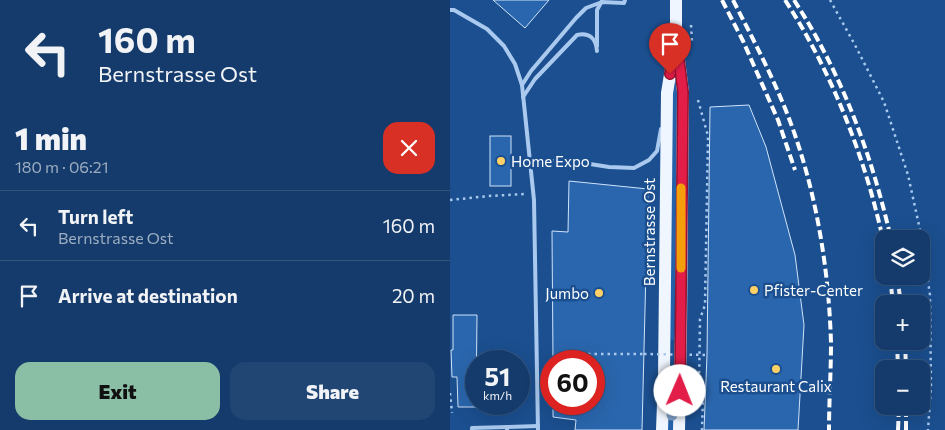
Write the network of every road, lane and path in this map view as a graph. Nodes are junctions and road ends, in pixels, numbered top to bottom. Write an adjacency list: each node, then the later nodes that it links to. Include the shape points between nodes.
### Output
1 (676, 0): 6 (main road, Bernstrasse Ost)
2 (830, 0): 24 (path, via 884,102 908,175 930,295)
3 (601, 1): 4 (lane); 7 (lane, via 586,8 576,18); 8 (lane, via 597,10 597,49 589,34 577,35)
4 (625, 1)
5 (450, 10): 7 (lane, via 487,29 504,46)
6 (676, 35): 9 (main road, Bernstrasse Ost); 22 (main road, Bernstrasse Ost, via 683,92)
7 (522, 84): 8 (lane)
8 (523, 97): 11 (lane)
9 (667, 108): 11 (lane, via 657,151 634,168 571,160); 21 (main road, Bernstrasse Ost)
10 (708, 136): 23 (path, via 705,305 700,319)
11 (530, 161): 12 (lane)
12 (534, 194): 13 (path); 19 (lane)
13 (450, 200)
14 (605, 354): 15 (path, bridge)
15 (707, 356)
16 (450, 393): 17 (path)
17 (452, 413)
18 (507, 428): 19 (lane); 20 (lane)
19 (538, 428)
20 (472, 430)
21 (662, 430)
22 (679, 430)
23 (702, 430)
24 (928, 430)

